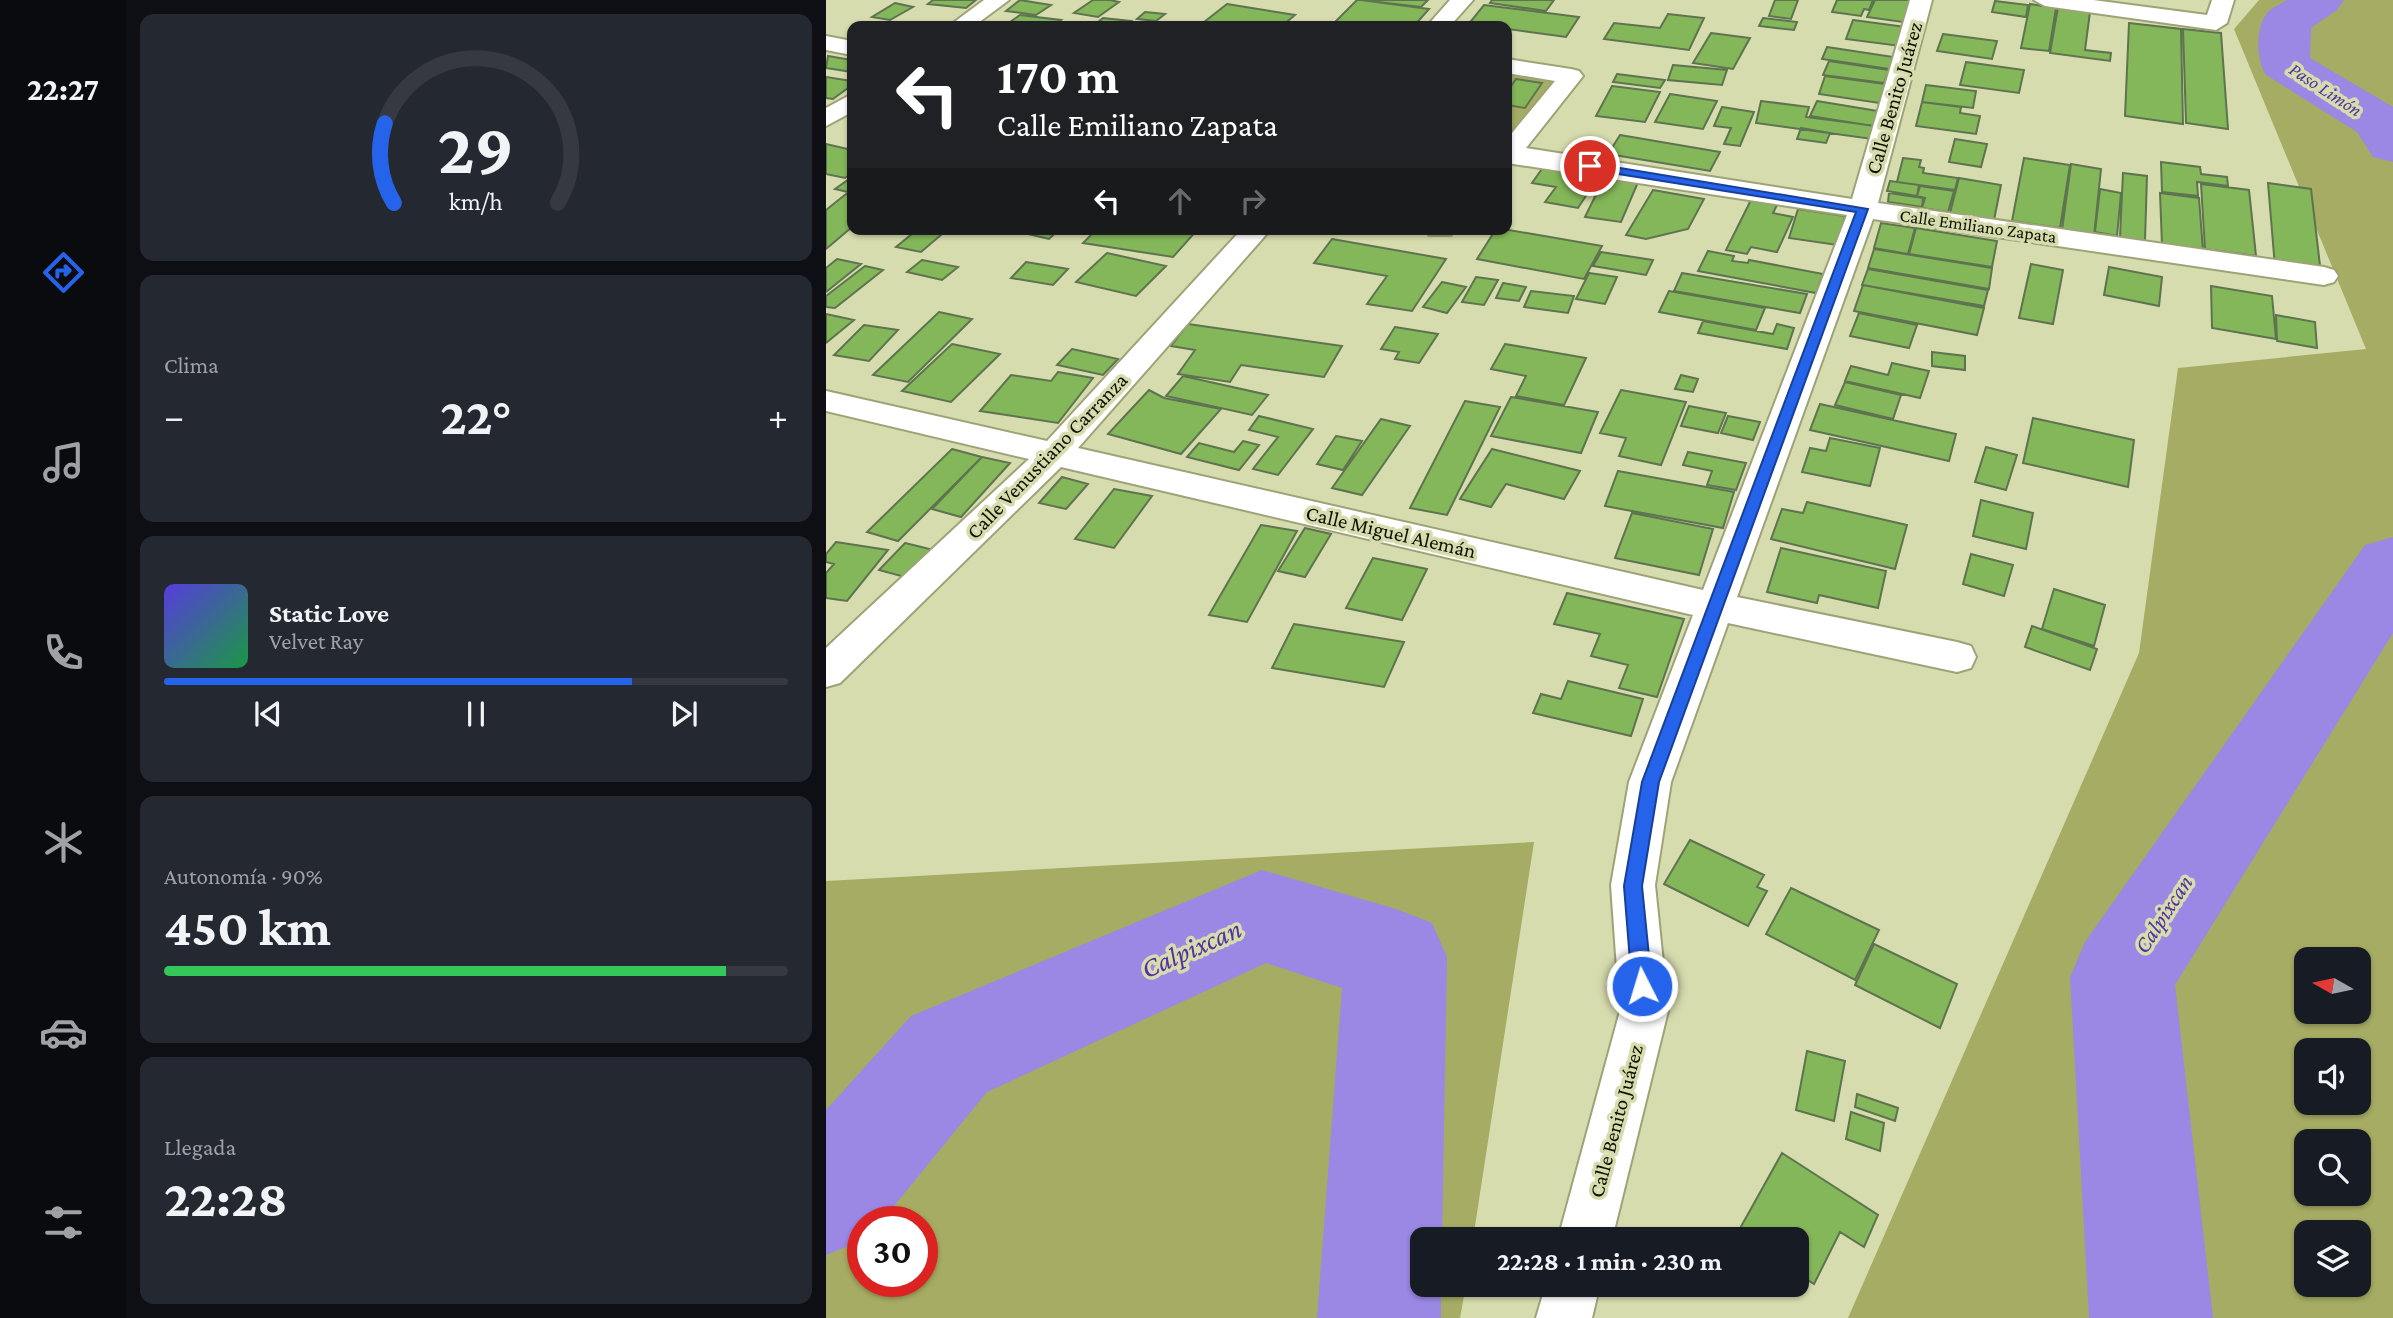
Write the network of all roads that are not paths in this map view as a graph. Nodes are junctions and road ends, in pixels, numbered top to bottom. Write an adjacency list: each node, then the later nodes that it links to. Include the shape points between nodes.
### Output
1 (998, 0): 6 (street)
2 (1462, 0): 7 (street)
3 (1921, 0): 15 (street, Calle Benito Juárez)
4 (2045, 0): 5 (street, via 2216,23)
5 (2223, 0)
6 (967, 21)
7 (1443, 21)
8 (826, 43): 9 (street)
9 (847, 47)
10 (1512, 67): 13 (street, via 1571,76)
11 (847, 104): 12 (street)
12 (826, 119)
13 (1512, 149)
14 (1512, 155): 15 (street, Calle Emiliano Zapata)
15 (1863, 209): 17 (street, Calle Emiliano Zapata); 20 (street, Calle Benito Juárez)
16 (1252, 235): 19 (street, Calle Venustiano Carranza)
17 (2324, 276)
18 (826, 401): 19 (street, Calle Miguel Alemán)
19 (1053, 455): 20 (street, Calle Miguel Alemán); 22 (street, Calle Venustiano Carranza)
20 (1718, 607): 21 (street, Calle Miguel Alemán); 23 (street, Calle Benito Juárez, via 1650,782 1633,886 1644,1011)
21 (1957, 657)
22 (826, 672)
23 (1588, 1227)
24 (1570, 1297): 25 (street)
25 (1564, 1318)

